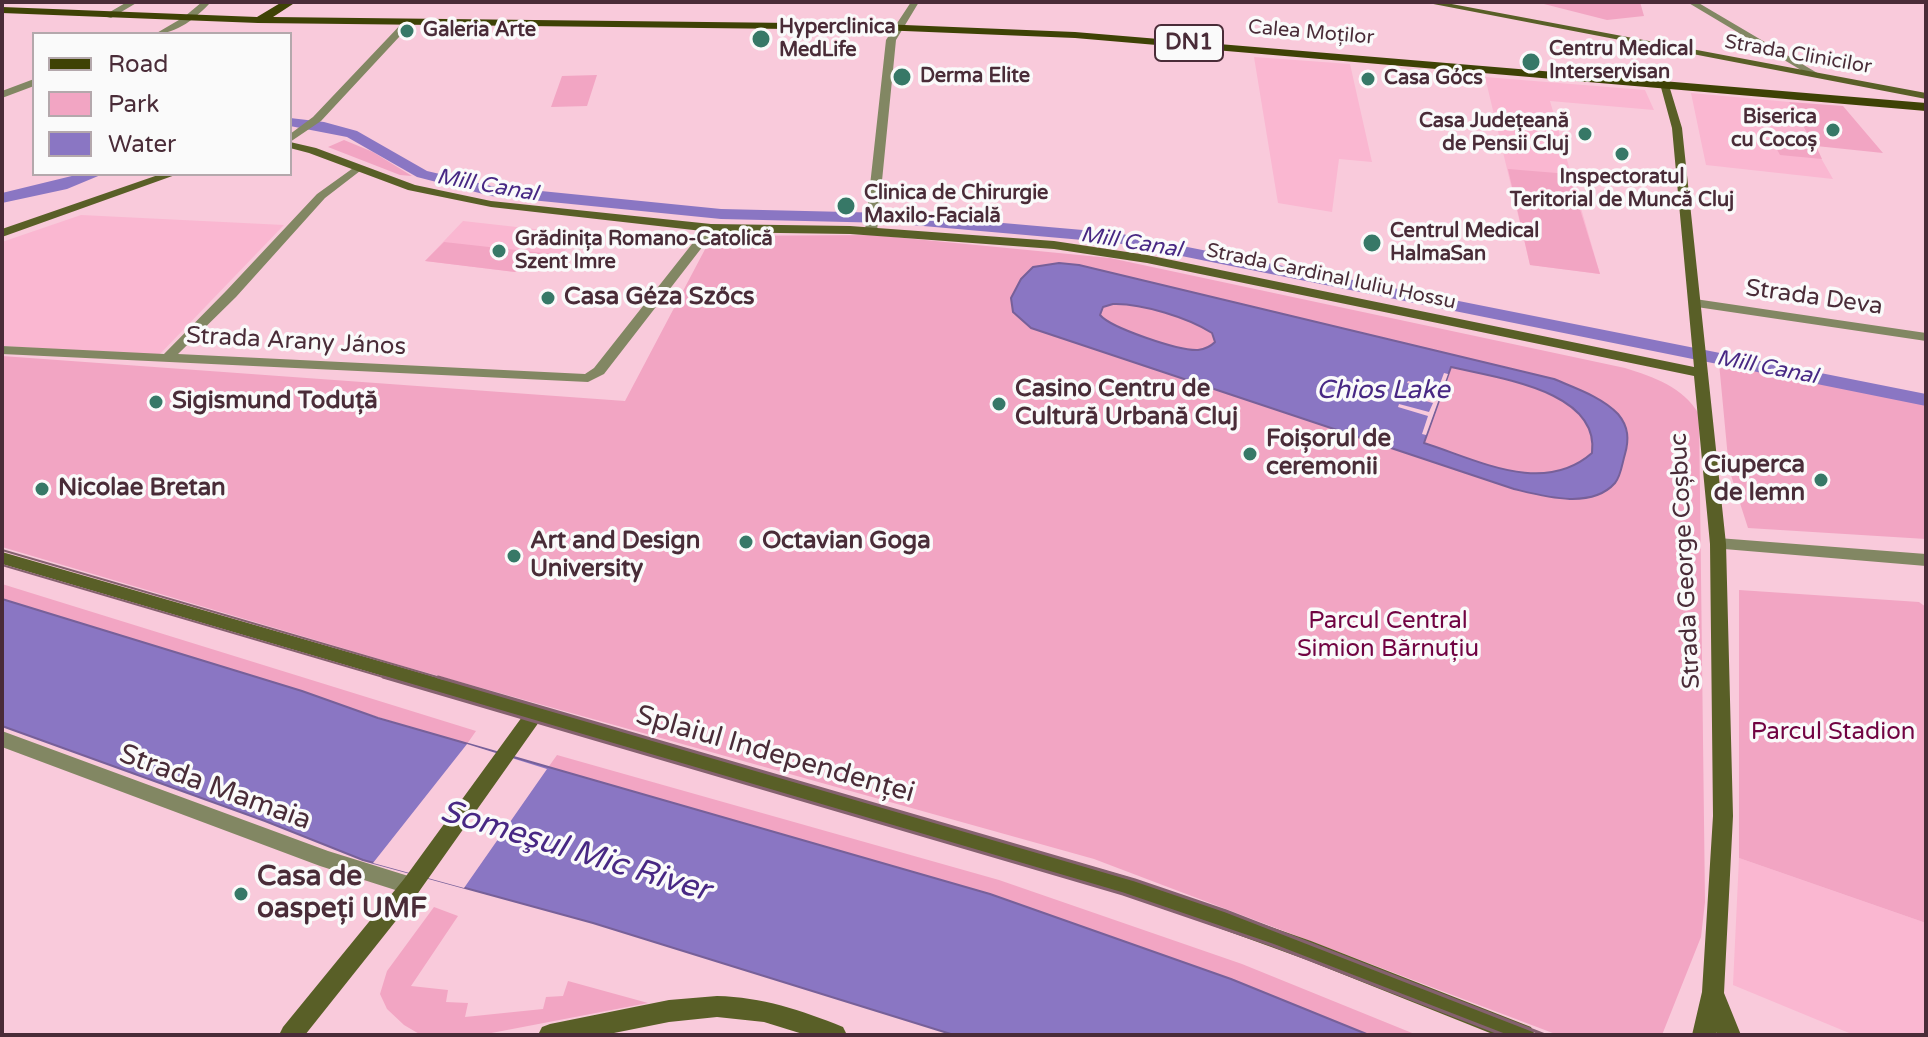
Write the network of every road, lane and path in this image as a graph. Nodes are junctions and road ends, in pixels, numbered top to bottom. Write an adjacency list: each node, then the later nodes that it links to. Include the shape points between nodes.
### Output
1 (134, 2): 8 (street)
2 (207, 2): 9 (street)
3 (290, 2): 10 (main road)
4 (915, 2): 12 (street)
5 (1427, 2): 14 (main road, Strada Clinicilor)
6 (1691, 2): 14 (street)
7 (2, 10): 8 (main road, DN1)
8 (108, 16): 9 (main road, DN1)
9 (187, 19): 10 (main road, DN1); 13 (street)
10 (258, 20): 11 (main road, Calea Moților / DN1)
11 (408, 22): 12 (main road, Calea Moților / DN1); 20 (street)
12 (896, 28): 15 (main road, Calea Moților / DN1, via 1144,40); 24 (street)
13 (164, 32)
14 (1814, 74): 18 (main road, Strada Clinicilor)
15 (1663, 82): 19 (main road, Calea Moților / DN1); 27 (main road, Strada George Coșbuc, via 1677,128)
16 (32, 83): 17 (street)
17 (2, 95)
18 (1926, 96)
19 (1926, 107)
20 (292, 140)
21 (292, 143): 22 (main road, Strada Cardinal Iuliu Hossu)
22 (356, 169): 25 (main road, Strada Cardinal Iuliu Hossu, via 470,201); 30 (street, via 321,196)
23 (166, 176): 26 (main road)
24 (873, 222): 25 (main road, Strada Cardinal Iuliu Hossu); 31 (main road, Strada Cardinal Iuliu Hossu, via 1111,252)
25 (711, 228): 30 (street, Strada Arany János, via 599,371 588,378)
26 (2, 233)
27 (1695, 303): 28 (street, Strada Deva); 31 (main road, Strada George Coșbuc)
28 (1926, 337)
29 (2, 350): 30 (street, Strada Arany János)
30 (167, 358)
31 (1701, 360): 32 (main road, Strada George Coșbuc)
32 (1718, 544): 34 (street); 38 (main road, Strada George Coșbuc, via 1723,816)
33 (2, 558): 35 (main road, Splaiul Independenței)
34 (1926, 560)
35 (534, 715): 37 (main road); 42 (main road, Splaiul Independenței, via 1128,886)
36 (2, 739): 37 (street, Strada Mamaia, via 327,860)
37 (417, 878): 39 (main road)
38 (1713, 992): 43 (main road, Strada George Coșbuc); 44 (main road, Strada George Coșbuc)
39 (291, 1035)
40 (550, 1035): 41 (main road, via 666,1013 740,1007)
41 (835, 1035)
42 (1523, 1035)
43 (1704, 1035)
44 (1729, 1035)

